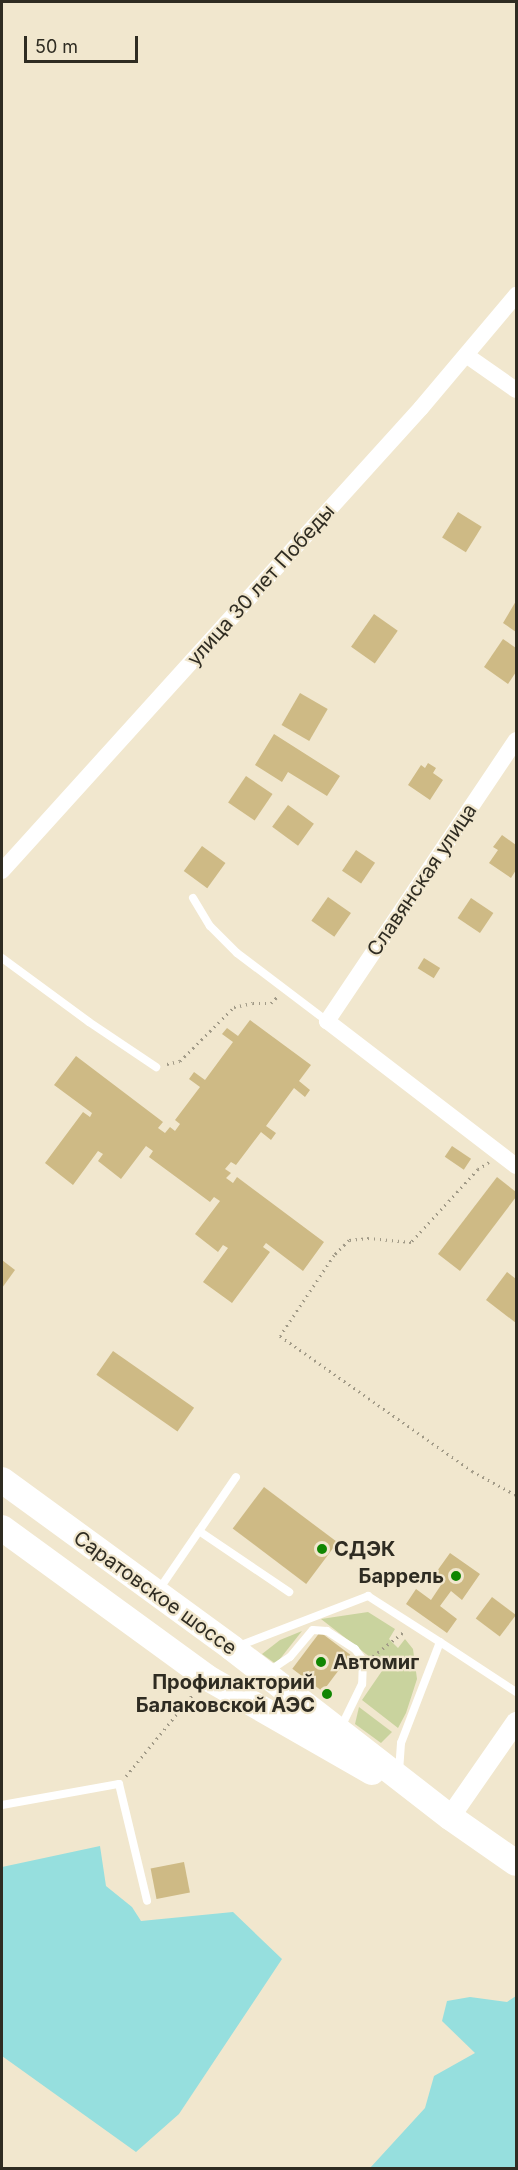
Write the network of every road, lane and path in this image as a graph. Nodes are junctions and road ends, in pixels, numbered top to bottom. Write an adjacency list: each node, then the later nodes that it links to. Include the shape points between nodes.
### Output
1 (516, 295): 2 (street, улица 30 лет Победы)
2 (466, 355): 3 (street); 5 (street, улица 30 лет Победы)
3 (516, 390)
4 (516, 740): 9 (street, Славянская улица)
5 (2, 871)
6 (193, 898): 8 (lane, via 210,926 230,947)
7 (2, 958): 10 (lane)
8 (285, 989): 9 (lane); 10 (path, via 271,1003 234,1007 180,1060)
9 (327, 1021): 11 (street)
10 (156, 1067)
11 (500, 1155): 12 (street); 15 (path, via 478,1169 411,1242 349,1240 334,1255 280,1336 472,1471)
12 (516, 1166)
13 (236, 1477): 17 (lane)
14 (2, 1480): 19 (main road, Саратовское шоссе)
15 (516, 1495)
16 (2, 1528): 28 (main road, Саратовское шоссе, via 206,1677)
17 (199, 1531): 18 (lane); 19 (lane)
18 (289, 1592)
19 (156, 1593): 22 (main road, Саратовское шоссе)
20 (413, 1623): 21 (lane); 22 (lane, via 368,1596); 23 (path, via 392,1643)
21 (440, 1642): 25 (lane); 29 (lane, via 401,1743)
22 (232, 1648): 24 (main road, Саратовское шоссе)
23 (363, 1660): 24 (lane, via 356,1649 321,1629 313,1630 277,1668); 28 (lane, via 359,1694)
24 (261, 1672): 28 (main road, Саратовское шоссе)
25 (516, 1692)
26 (204, 1697): 30 (path, via 195,1692)
27 (516, 1722): 32 (street)
28 (331, 1738): 29 (main road, Саратовское шоссе); 32 (main road, Саратовское шоссе)
29 (398, 1777): 32 (main road, Саратовское шоссе)
30 (119, 1784): 31 (lane); 34 (lane)
31 (2, 1805)
32 (450, 1817): 33 (main road, Саратовское шоссе)
33 (516, 1863)
34 (147, 1901)

